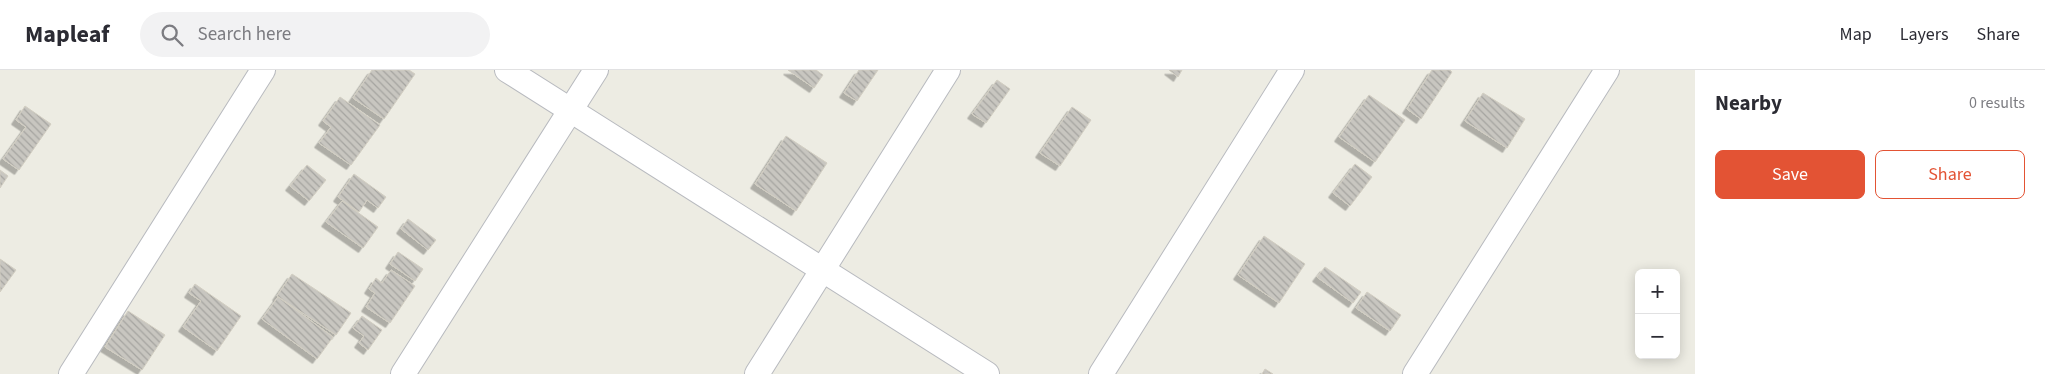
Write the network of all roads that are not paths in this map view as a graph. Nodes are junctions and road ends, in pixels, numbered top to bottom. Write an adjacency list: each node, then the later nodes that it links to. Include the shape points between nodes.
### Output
1 (263, 70): 9 (street)
2 (507, 70): 7 (street)
3 (596, 70): 7 (street)
4 (948, 70): 8 (street)
5 (1292, 70): 13 (street)
6 (1607, 70): 14 (street)
7 (570, 110): 8 (street); 10 (street)
8 (822, 270): 11 (street); 12 (street)
9 (71, 374)
10 (403, 374)
11 (757, 374)
12 (987, 374)
13 (1101, 374)
14 (1416, 374)

